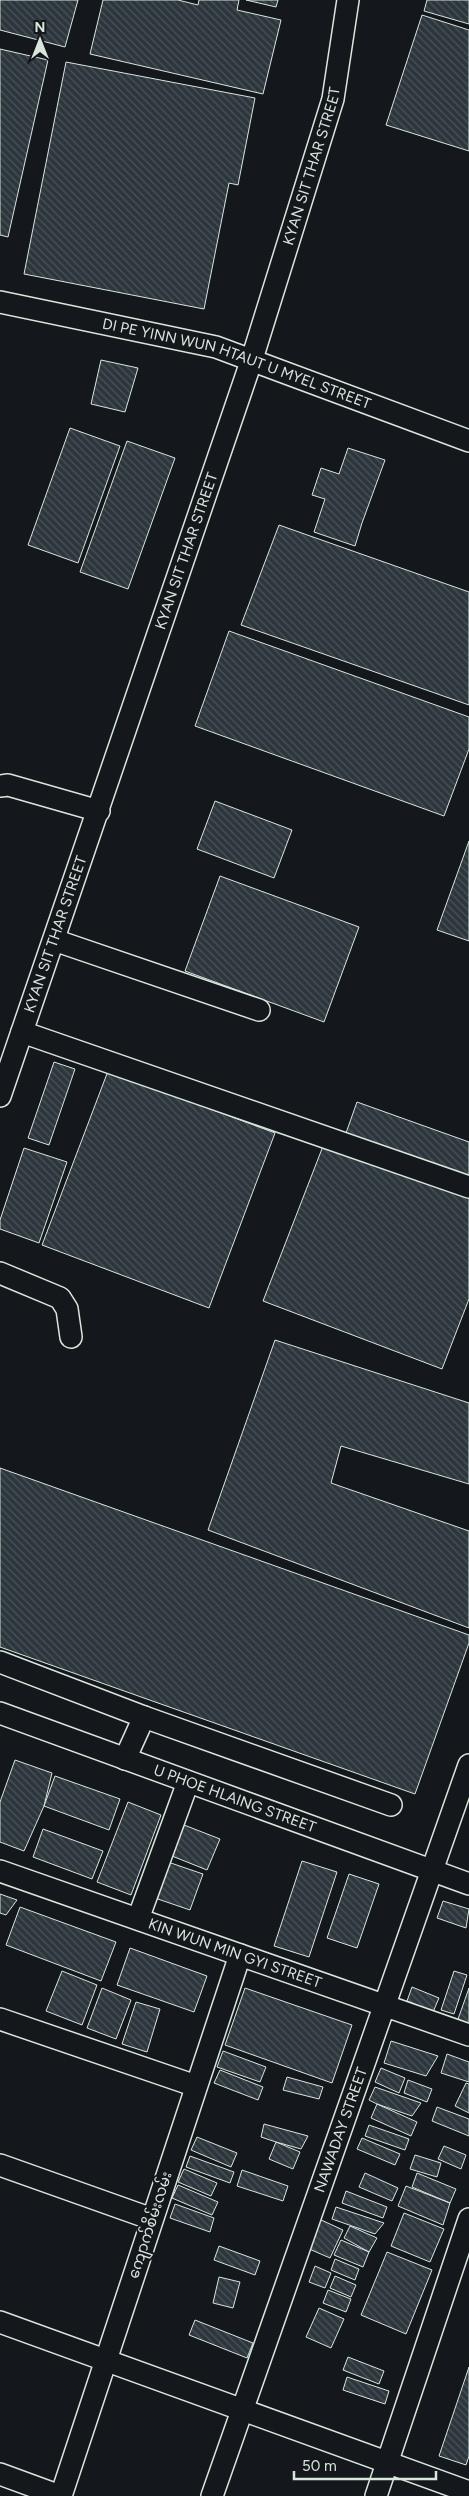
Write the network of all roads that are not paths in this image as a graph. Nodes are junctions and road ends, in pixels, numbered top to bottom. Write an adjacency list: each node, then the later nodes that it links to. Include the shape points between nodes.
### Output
1 (348, 0): 3 (street, KYAN SIT THAR STREET, via 333,99)
2 (0, 302): 3 (street, DI PE YINN WUN HTAUT U MYEL STREET, via 216,347)
3 (252, 359): 4 (street, DI PE YINN WUN HTAUT U MYEL STREET); 6 (street, KYAN SIT THAR STREET)
4 (469, 440)
5 (0, 786): 6 (street, via 8,785)
6 (99, 811): 7 (street, KYAN SIT THAR STREET)
7 (54, 940): 8 (street); 9 (street, KYAN SIT THAR STREET)
8 (259, 1010)
9 (22, 1032): 10 (street, KYAN SIT THAR STREET); 11 (street)
10 (0, 1096)
11 (469, 1187)
12 (0, 1273): 13 (street, via 60,1298 67,1308)
13 (71, 1337)
14 (0, 1662): 16 (street)
15 (0, 1714): 17 (street, U PHOE HLAING STREET)
16 (144, 1717): 17 (street); 20 (street)
17 (125, 1759): 19 (street, U PHOE HLAING STREET)
18 (469, 1765): 22 (street, NAWADAY STREET)
19 (188, 1782): 22 (street, U PHOE HLAING STREET); 24 (street)
20 (390, 1805)
21 (0, 1871): 24 (street, KIN WUN MIN GYI STREET)
22 (433, 1872): 23 (street, U PHOE HLAING STREET); 26 (street, NAWADAY STREET)
23 (469, 1884)
24 (138, 1919): 25 (street, KIN WUN MIN GYI STREET)
25 (240, 1954): 26 (street, KIN WUN MIN GYI STREET); 29 (street, ကျောက်စိမ်းလမ်း)
26 (386, 2005): 28 (street, KIN WUN MIN GYI STREET); 35 (street, NAWADAY STREET)
27 (0, 2019): 29 (street)
28 (469, 2035)
29 (196, 2086): 31 (street, ကျောက်စိမ်းလမ်း)
30 (0, 2165): 31 (street)
31 (152, 2219): 34 (street, ကျောက်စိမ်းလမ်း)
32 (469, 2219): 36 (street)
33 (0, 2322): 34 (street)
34 (106, 2361): 35 (street); 39 (street, ကျောက်စိမ်းလမ်း)
35 (242, 2410): 36 (street); 40 (street, NAWADAY STREET)
36 (388, 2463): 38 (street); 41 (street)
37 (0, 2474): 39 (street)
38 (469, 2492)
39 (61, 2496)
40 (212, 2496)
41 (376, 2496)

